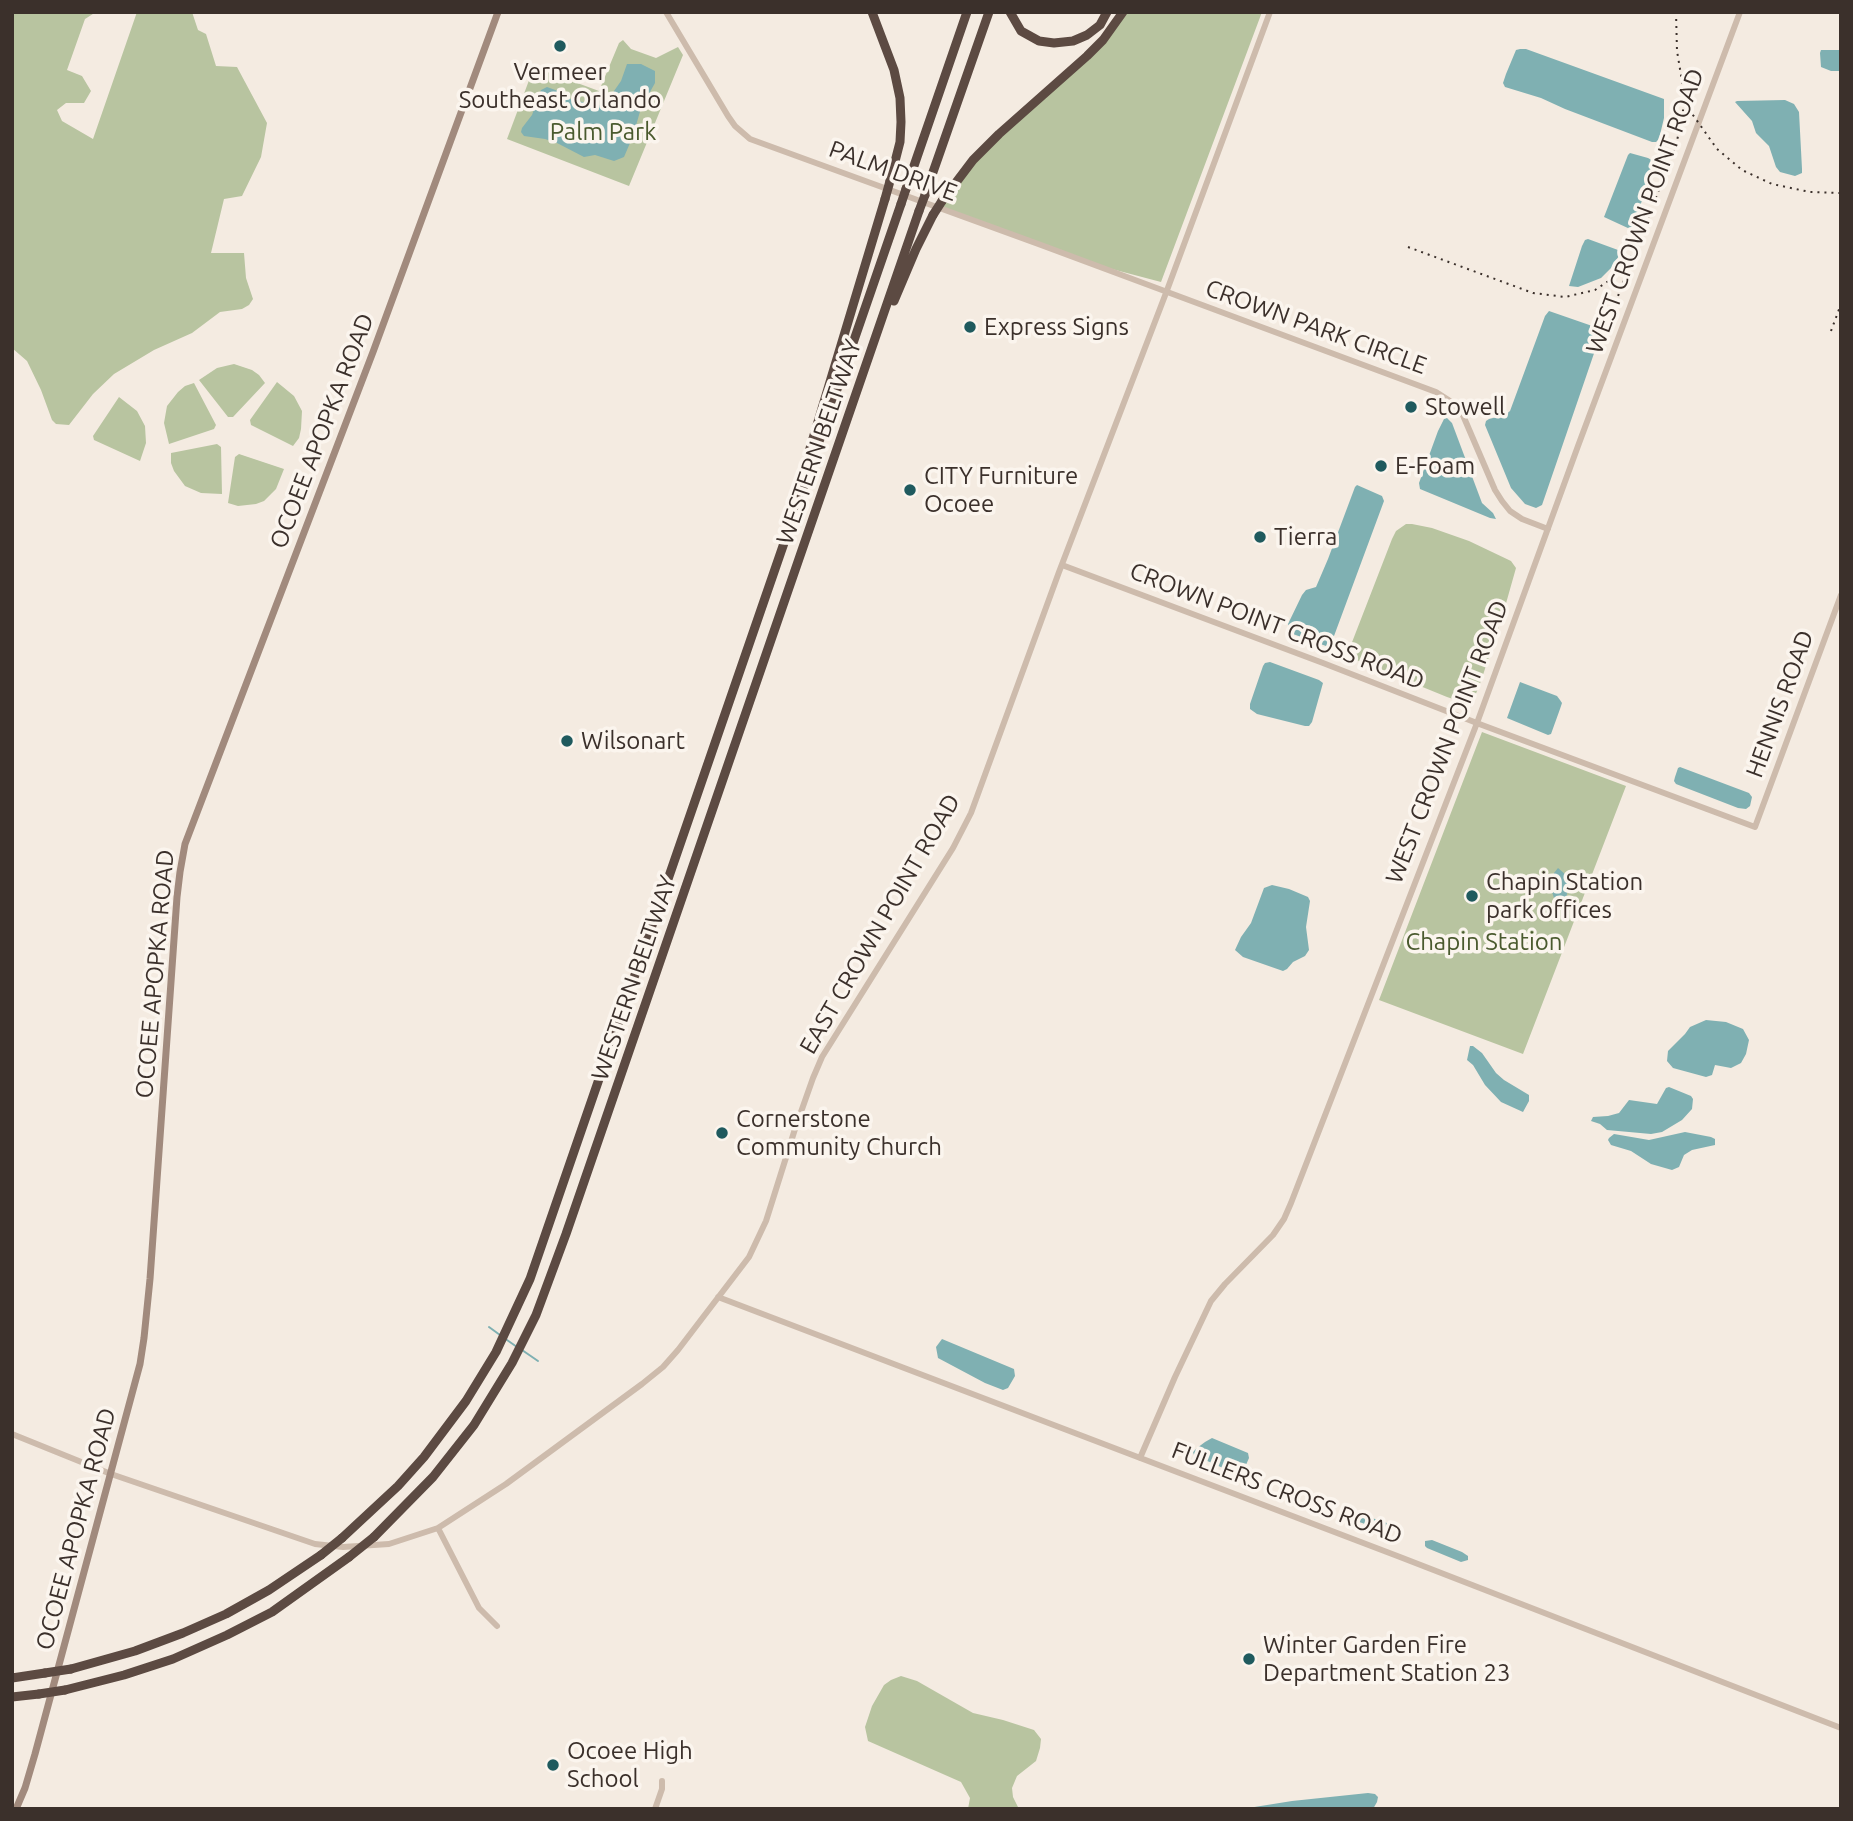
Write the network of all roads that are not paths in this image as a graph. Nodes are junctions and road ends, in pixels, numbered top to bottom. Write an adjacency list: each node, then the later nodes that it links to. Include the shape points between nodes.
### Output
1 (498, 12): 22 (main road, OCOEE APOPKA ROAD, via 185,844 177,897 145,1329)
2 (666, 12): 11 (street, PALM DRIVE, via 728,116 750,139)
3 (872, 12): 15 (highway, bridge, via 900,97 900,142)
4 (967, 12): 15 (highway, WESTERN BELTWAY, bridge)
5 (989, 12): 12 (highway, WESTERN BELTWAY, bridge)
6 (1010, 12): 7 (highway, via 1021,31 1054,43 1087,35)
7 (1107, 12)
8 (1123, 12): 12 (highway, bridge, via 1087,56 973,160 942,201 916,248)
9 (1270, 12): 11 (street, EAST CROWN POINT ROAD)
10 (1740, 12): 13 (street, WEST CROWN POINT ROAD)
11 (1166, 293): 13 (street, CROWN PARK CIRCLE, via 1436,392 1462,414 1495,490 1510,511); 14 (street, EAST CROWN POINT ROAD)
12 (859, 387): 27 (highway, WESTERN BELTWAY, bridge, via 541,1303 474,1425 420,1492 374,1537 272,1612 173,1659 65,1690)
13 (1548, 529): 17 (street, WEST CROWN POINT ROAD)
14 (1062, 565): 17 (street, CROWN POINT CROSS ROAD); 19 (street, EAST CROWN POINT ROAD, via 963,831 822,1057 758,1240)
15 (770, 584): 24 (highway, WESTERN BELTWAY, via 542,1245 509,1327 466,1401 424,1457)
16 (1841, 595): 18 (street, HENNIS ROAD)
17 (1477, 723): 18 (street, CROWN POINT CROSS ROAD); 21 (street, WEST CROWN POINT ROAD, via 1284,1219 1211,1301)
18 (1755, 827)
19 (718, 1297): 21 (street, FULLERS CROSS ROAD); 23 (street, EAST CROWN POINT ROAD, via 663,1367 506,1485)
20 (12, 1434): 22 (street)
21 (1140, 1458): 28 (street, FULLERS CROSS ROAD)
22 (111, 1474): 24 (street, via 314,1545); 30 (main road, OCOEE APOPKA ROAD)
23 (438, 1528): 24 (street, EAST CROWN POINT ROAD, via 389,1544); 25 (street, via 479,1608)
24 (343, 1543): 26 (highway, WESTERN BELTWAY, bridge, via 269,1590 183,1633 71,1669)
25 (497, 1626)
26 (12, 1678)
27 (12, 1697)
28 (1841, 1728)
29 (662, 1781): 31 (street)
30 (16, 1809)
31 (655, 1809)

